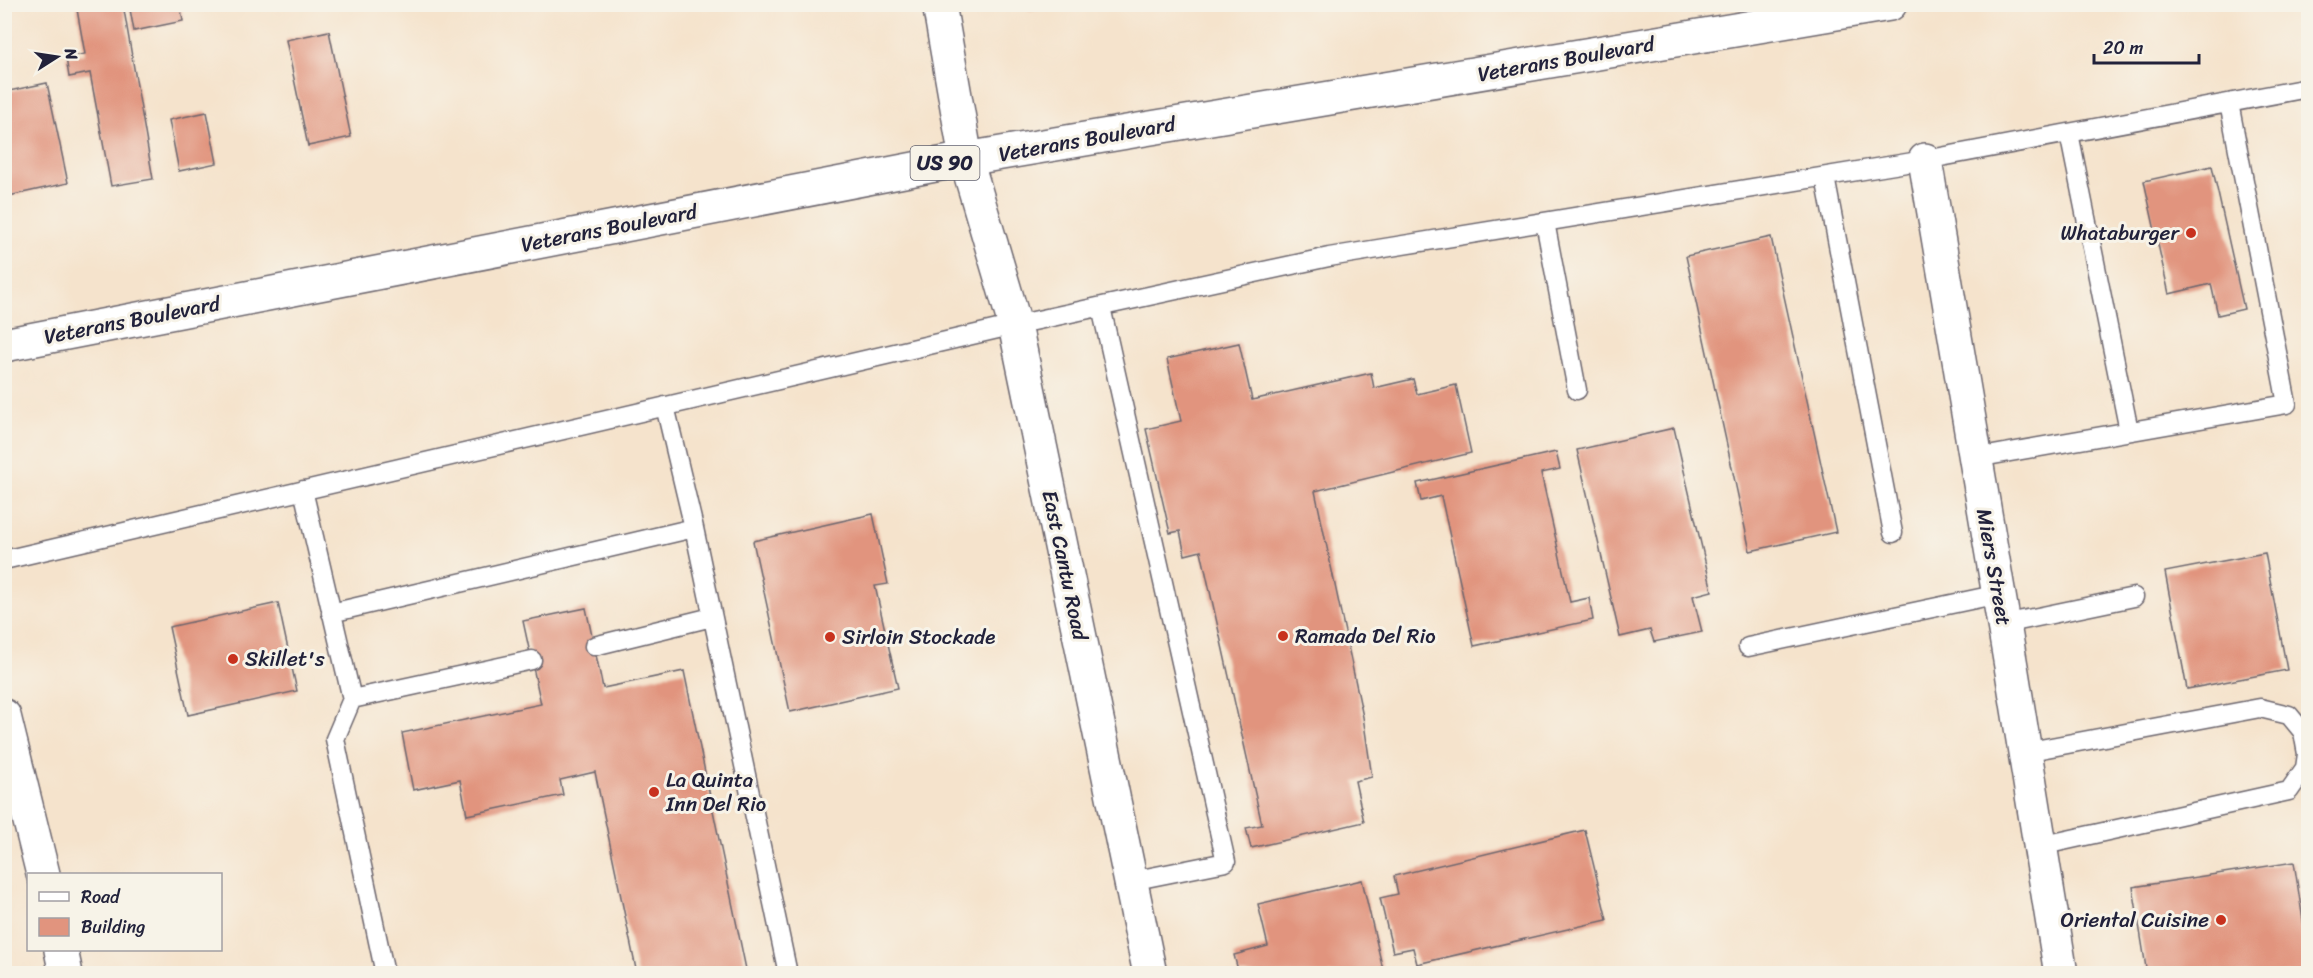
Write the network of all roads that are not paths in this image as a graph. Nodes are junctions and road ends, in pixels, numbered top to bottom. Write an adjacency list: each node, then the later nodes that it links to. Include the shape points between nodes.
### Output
1 (939, 4): 6 (street, East Cantu Road)
2 (1890, 4): 6 (street, Veterans Boulevard / US 90)
3 (2308, 88): 4 (lane)
4 (2229, 103): 5 (lane); 15 (lane, via 2287,404)
5 (2069, 133): 7 (lane); 15 (lane)
6 (966, 159): 11 (street, East Cantu Road); 12 (street, Veterans Boulevard / US 90)
7 (1925, 160): 8 (lane); 16 (street, Miers Street)
8 (1825, 177): 9 (lane); 19 (lane)
9 (1545, 222): 10 (lane, via 1329,257); 13 (lane)
10 (1101, 307): 11 (lane); 33 (lane, via 1226,862)
11 (1015, 325): 14 (lane); 33 (street, East Cantu Road)
12 (4, 345)
13 (1577, 390)
14 (665, 406): 17 (lane); 18 (lane)
15 (2130, 431): 16 (lane)
16 (1976, 458): 22 (street, Miers Street)
17 (303, 490): 20 (lane); 23 (lane)
18 (694, 528): 23 (lane); 24 (lane)
19 (1893, 533)
20 (4, 560)
21 (2134, 597): 22 (lane)
22 (2002, 609): 26 (lane); 30 (street, Miers Street)
23 (331, 612): 28 (lane)
24 (712, 617): 25 (lane); 37 (lane)
25 (594, 646)
26 (1748, 647)
27 (532, 660): 28 (lane)
28 (352, 699): 36 (lane, via 335,739)
29 (4, 716): 32 (street)
30 (2025, 752): 31 (street, Miers Street); 31 (lane, via 2260,708 2289,715 2303,732 2307,754 2305,768 2289,791)
31 (2040, 846): 39 (street, Miers Street)
32 (43, 873)
33 (1131, 881): 38 (street, East Cantu Road)
34 (61, 951): 35 (street)
35 (66, 974)
36 (385, 974)
37 (788, 974)
38 (1150, 974)
39 (2061, 974)

